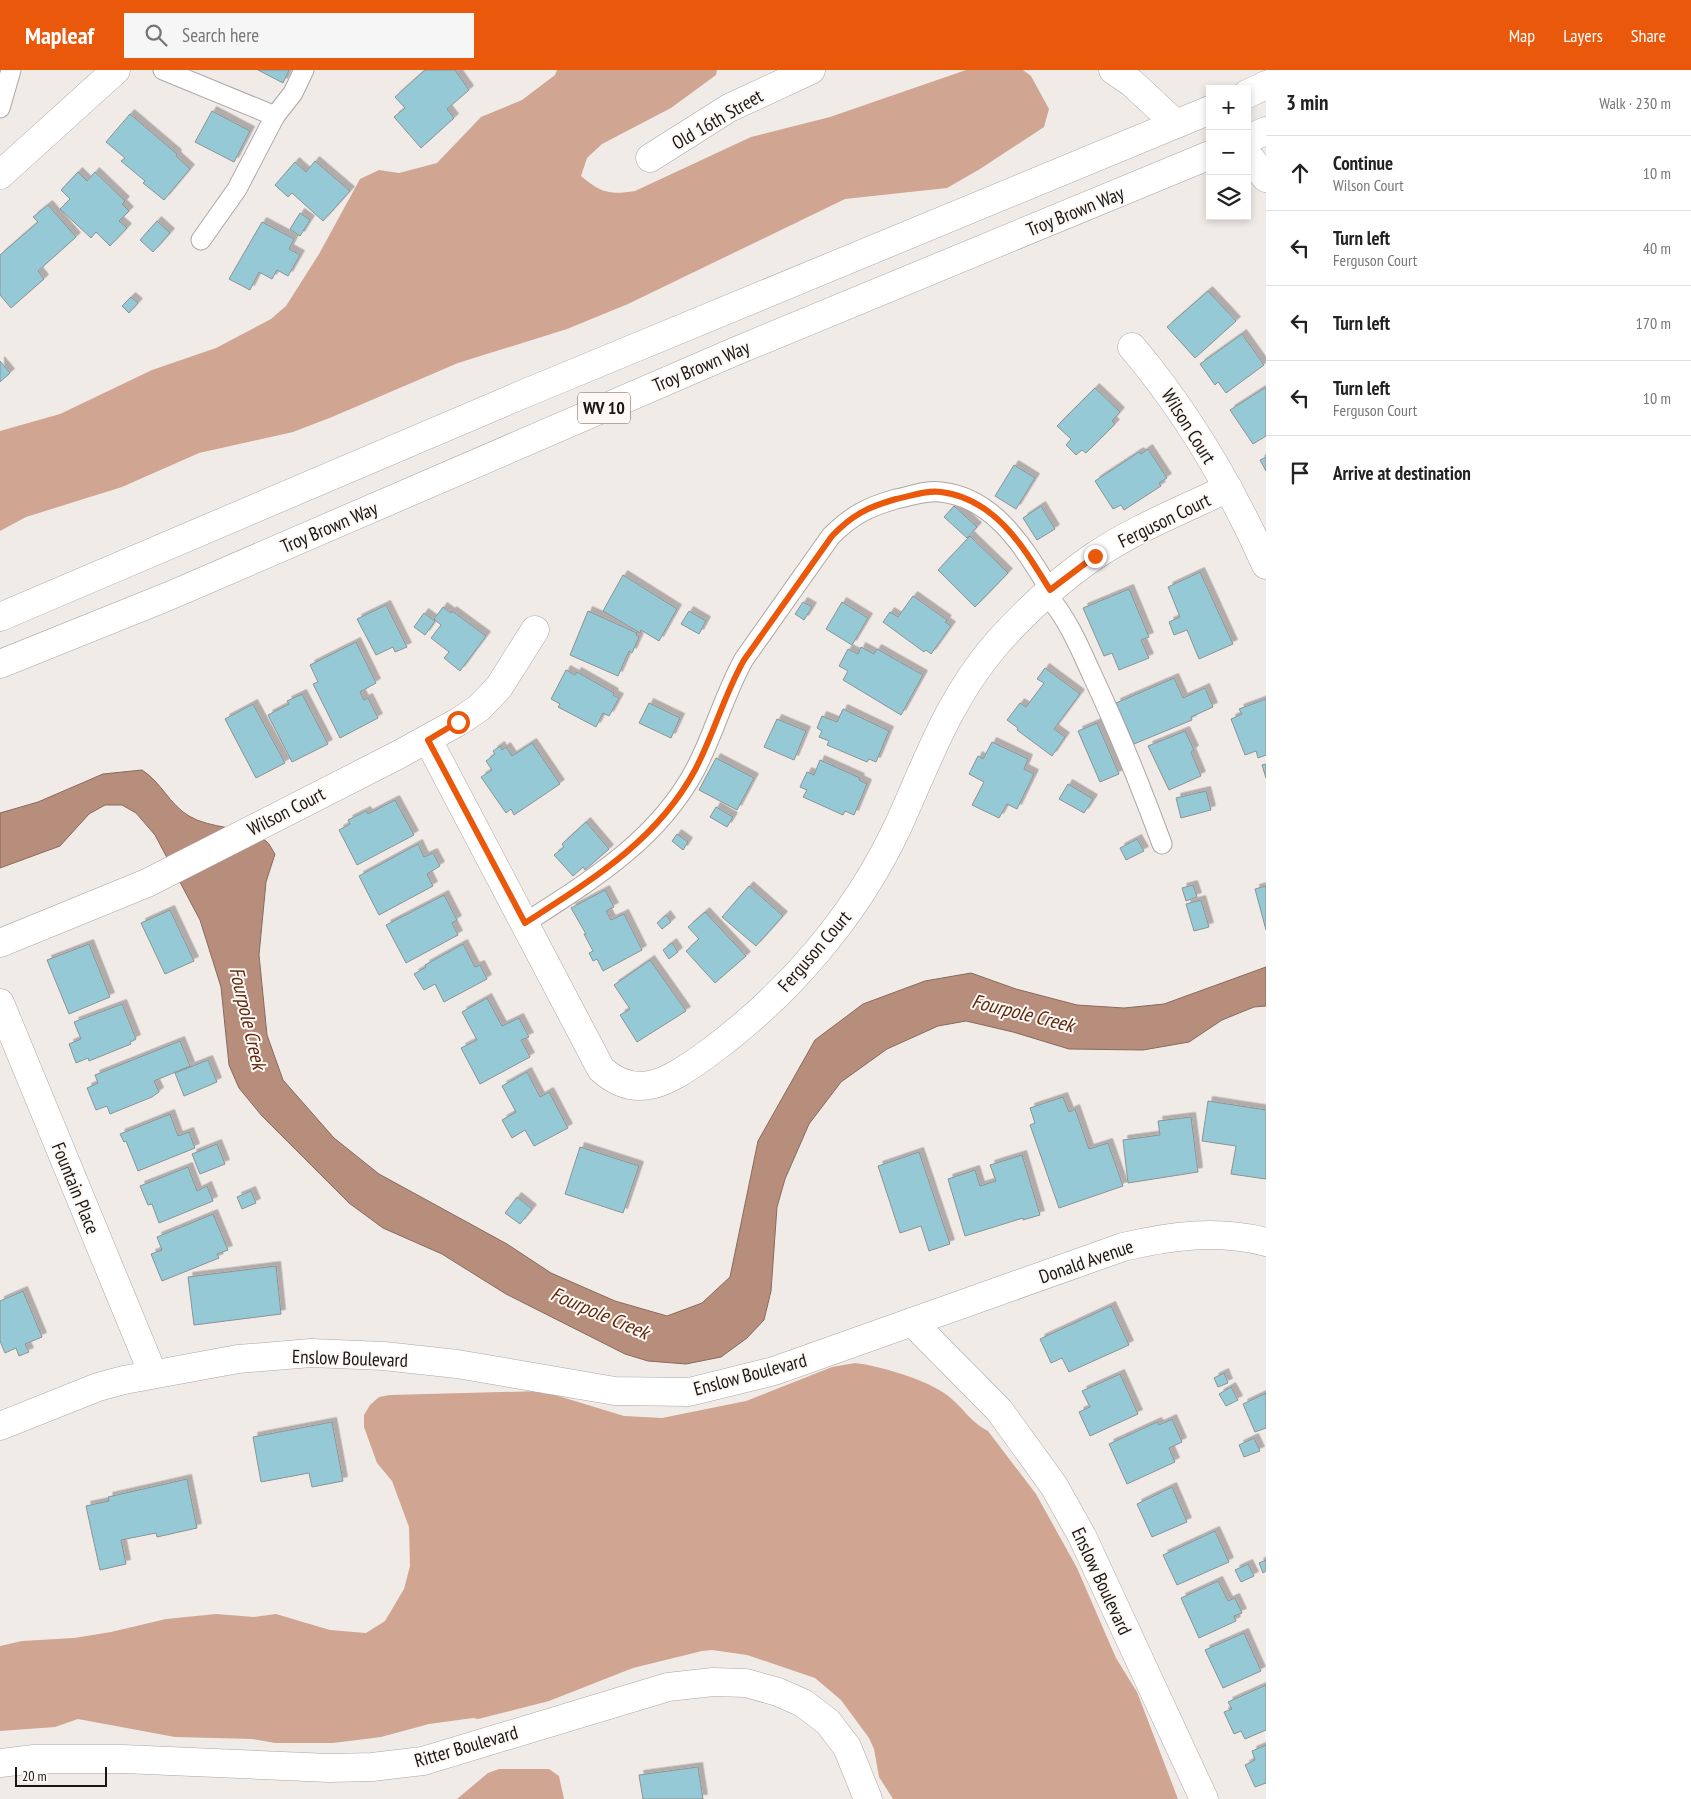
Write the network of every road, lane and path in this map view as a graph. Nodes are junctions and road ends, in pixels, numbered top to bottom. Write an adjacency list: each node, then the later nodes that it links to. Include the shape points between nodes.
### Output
1 (11, 70): 9 (lane)
2 (116, 70): 18 (street)
3 (163, 70): 11 (lane)
4 (304, 70): 11 (lane, via 293,93)
5 (812, 70): 16 (street, Old 16th Street, via 730,108)
6 (1112, 70): 12 (street, via 1132,83)
7 (1266, 85): 8 (street)
8 (1251, 92)
9 (0, 108)
10 (1206, 112): 12 (street, WV 10)
11 (275, 116): 20 (lane, via 237,189)
12 (1176, 124): 25 (street, WV 10, via 521,395)
13 (1266, 131): 14 (street)
14 (1251, 137)
15 (1206, 157): 27 (street, Troy Brown Way / WV 10, via 736,351 168,596)
16 (650, 158)
17 (1251, 159): 19 (street)
18 (0, 175)
19 (1266, 178)
20 (201, 240)
21 (1132, 347): 22 (street, Wilson Court, via 1175,401)
22 (1228, 488): 23 (street, Wilson Court); 24 (street, Ferguson Court, via 1134,533 1095,556)
23 (1266, 564)
24 (1048, 592): 29 (lane, via 1082,653 1121,736); 30 (lane, via 1029,556 1006,527 986,509 964,498 941,492 918,494 864,510 847,519 744,660 706,747 674,802 650,831 605,871); 30 (street, Ferguson Court, via 972,674 927,756 877,868 850,911 762,1009 683,1072 646,1087 613,1080 602,1069)
25 (0, 617)
26 (535, 630): 28 (street, Wilson Court, via 499,687 479,708)
27 (0, 664)
28 (428, 740): 30 (street, Ferguson Court); 31 (street, Wilson Court, via 147,883)
29 (1162, 844)
30 (525, 923)
31 (0, 943)
32 (0, 1002): 35 (street, Fountain Place)
33 (1266, 1242): 34 (street, Donald Avenue, via 1212,1235 1168,1236 1123,1247)
34 (912, 1322): 35 (street, Enslow Boulevard, via 774,1371 689,1392 616,1391 512,1372 347,1354 311,1353 238,1359); 39 (street, Enslow Boulevard, via 1000,1410 1054,1486 1082,1536)
35 (153, 1374): 36 (street, Enslow Boulevard, via 98,1388)
36 (0, 1426)
37 (0, 1763): 38 (street, Ritter Boulevard, via 34,1759 123,1759 320,1768 372,1767 423,1761 668,1687 713,1682 746,1684 778,1692 803,1704 828,1722 847,1747)
38 (868, 1799)
39 (1204, 1799)

